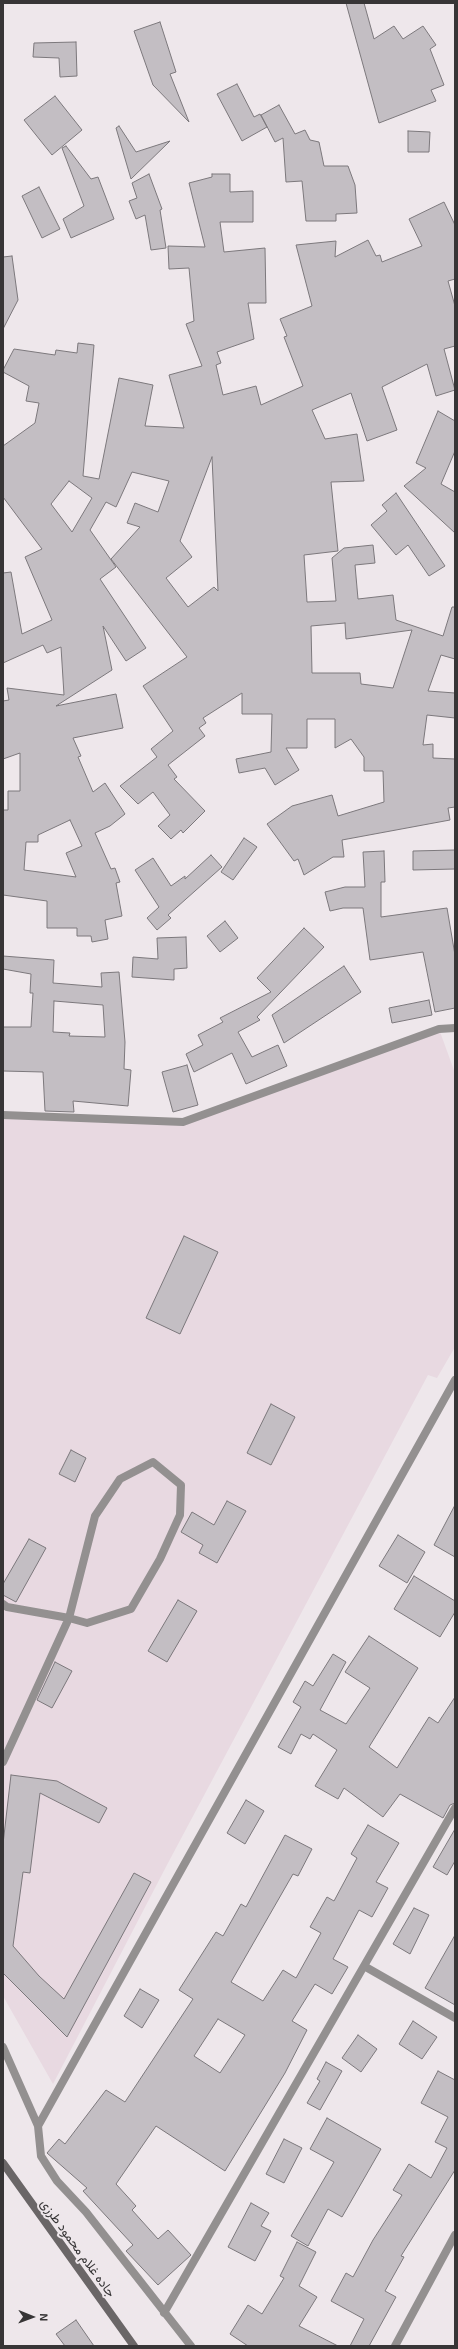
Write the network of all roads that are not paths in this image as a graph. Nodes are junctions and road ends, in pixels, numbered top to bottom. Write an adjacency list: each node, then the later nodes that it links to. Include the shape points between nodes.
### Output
1 (455, 1028): 2 (street, via 439,1029 183,1122)
2 (3, 1115)
3 (455, 1380): 11 (street)
4 (3, 1604): 5 (street)
5 (69, 1618): 5 (street, via 87,1623 131,1609 160,1559 180,1515 181,1485 153,1462 120,1479 95,1516); 6 (street)
6 (3, 1762)
7 (455, 1808): 8 (street)
8 (364, 1966): 9 (street); 14 (street)
9 (455, 2018)
10 (3, 2047): 11 (street)
11 (38, 2126): 14 (street, via 41,2156 57,2181 86,2212)
12 (3, 2163): 15 (street, جاده غلام‌ محمود طرزی)
13 (455, 2235): 17 (street)
14 (164, 2313): 16 (street)
15 (134, 2346)
16 (191, 2346)
17 (395, 2346)

